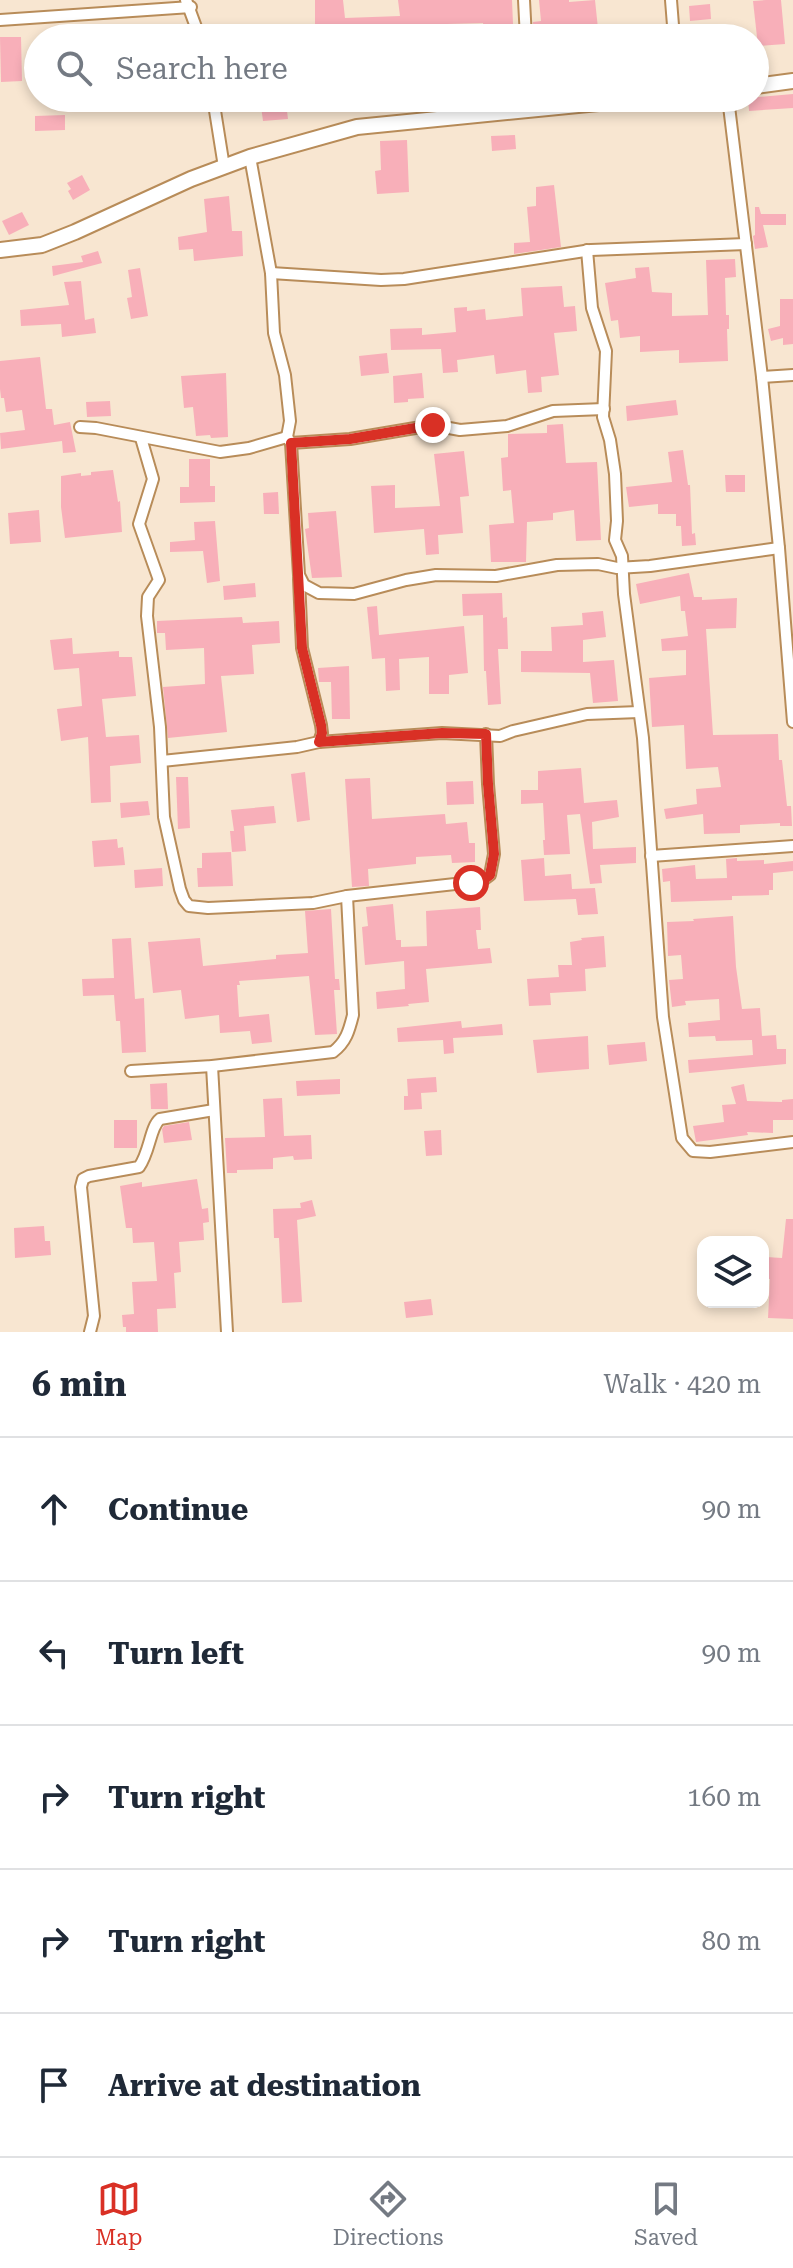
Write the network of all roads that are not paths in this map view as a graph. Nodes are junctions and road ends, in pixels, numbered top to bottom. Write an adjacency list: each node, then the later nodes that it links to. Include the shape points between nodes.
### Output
1 (524, 0): 6 (street)
2 (671, 0): 7 (street)
3 (188, 4): 4 (street); 5 (street)
4 (0, 20)
5 (195, 24)
6 (525, 24)
7 (673, 24)
8 (793, 81): 9 (street)
9 (769, 84)
10 (215, 112): 14 (street)
11 (469, 112): 13 (street, via 357,127)
12 (730, 112): 15 (street)
13 (250, 157): 14 (street); 18 (street)
14 (224, 167): 16 (street, via 42,245)
15 (746, 244): 17 (street); 20 (street)
16 (0, 250)
17 (587, 250): 18 (street, via 404,279); 21 (street, via 592,308 606,351)
18 (271, 273): 24 (street)
19 (793, 375): 20 (street)
20 (762, 377): 25 (street)
21 (604, 409): 24 (street, via 553,411 507,426 460,430 433,425 350,439); 26 (street, via 615,474 615,540)
22 (80, 427): 23 (street)
23 (141, 438): 24 (street, via 220,452); 33 (street, via 153,479 139,524 159,580 148,597 147,616)
24 (289, 440): 27 (street)
25 (779, 548): 26 (street); 28 (street)
26 (623, 567): 27 (street, via 557,565 496,576 436,575 354,594 319,593 304,585); 29 (street)
27 (299, 575): 32 (street, via 302,648 321,725)
28 (790, 645): 30 (street)
29 (639, 712): 31 (street, via 587,714 500,736); 35 (street)
30 (793, 722)
31 (486, 734): 32 (street); 36 (street, via 494,854 490,875 471,883)
32 (319, 742): 33 (street)
33 (162, 761): 36 (street, via 164,817 180,889 189,906 313,903)
34 (793, 846): 35 (street)
35 (651, 856): 40 (street, via 663,1017 682,1138 693,1151 710,1152)
36 (347, 896): 37 (street, via 353,1015 342,1045 333,1052)
37 (212, 1066): 38 (street); 39 (street)
38 (131, 1071)
39 (214, 1110): 41 (street, via 160,1119 139,1167 83,1179 94,1316); 42 (street)
40 (793, 1142)
41 (90, 1332)
42 (227, 1332)

